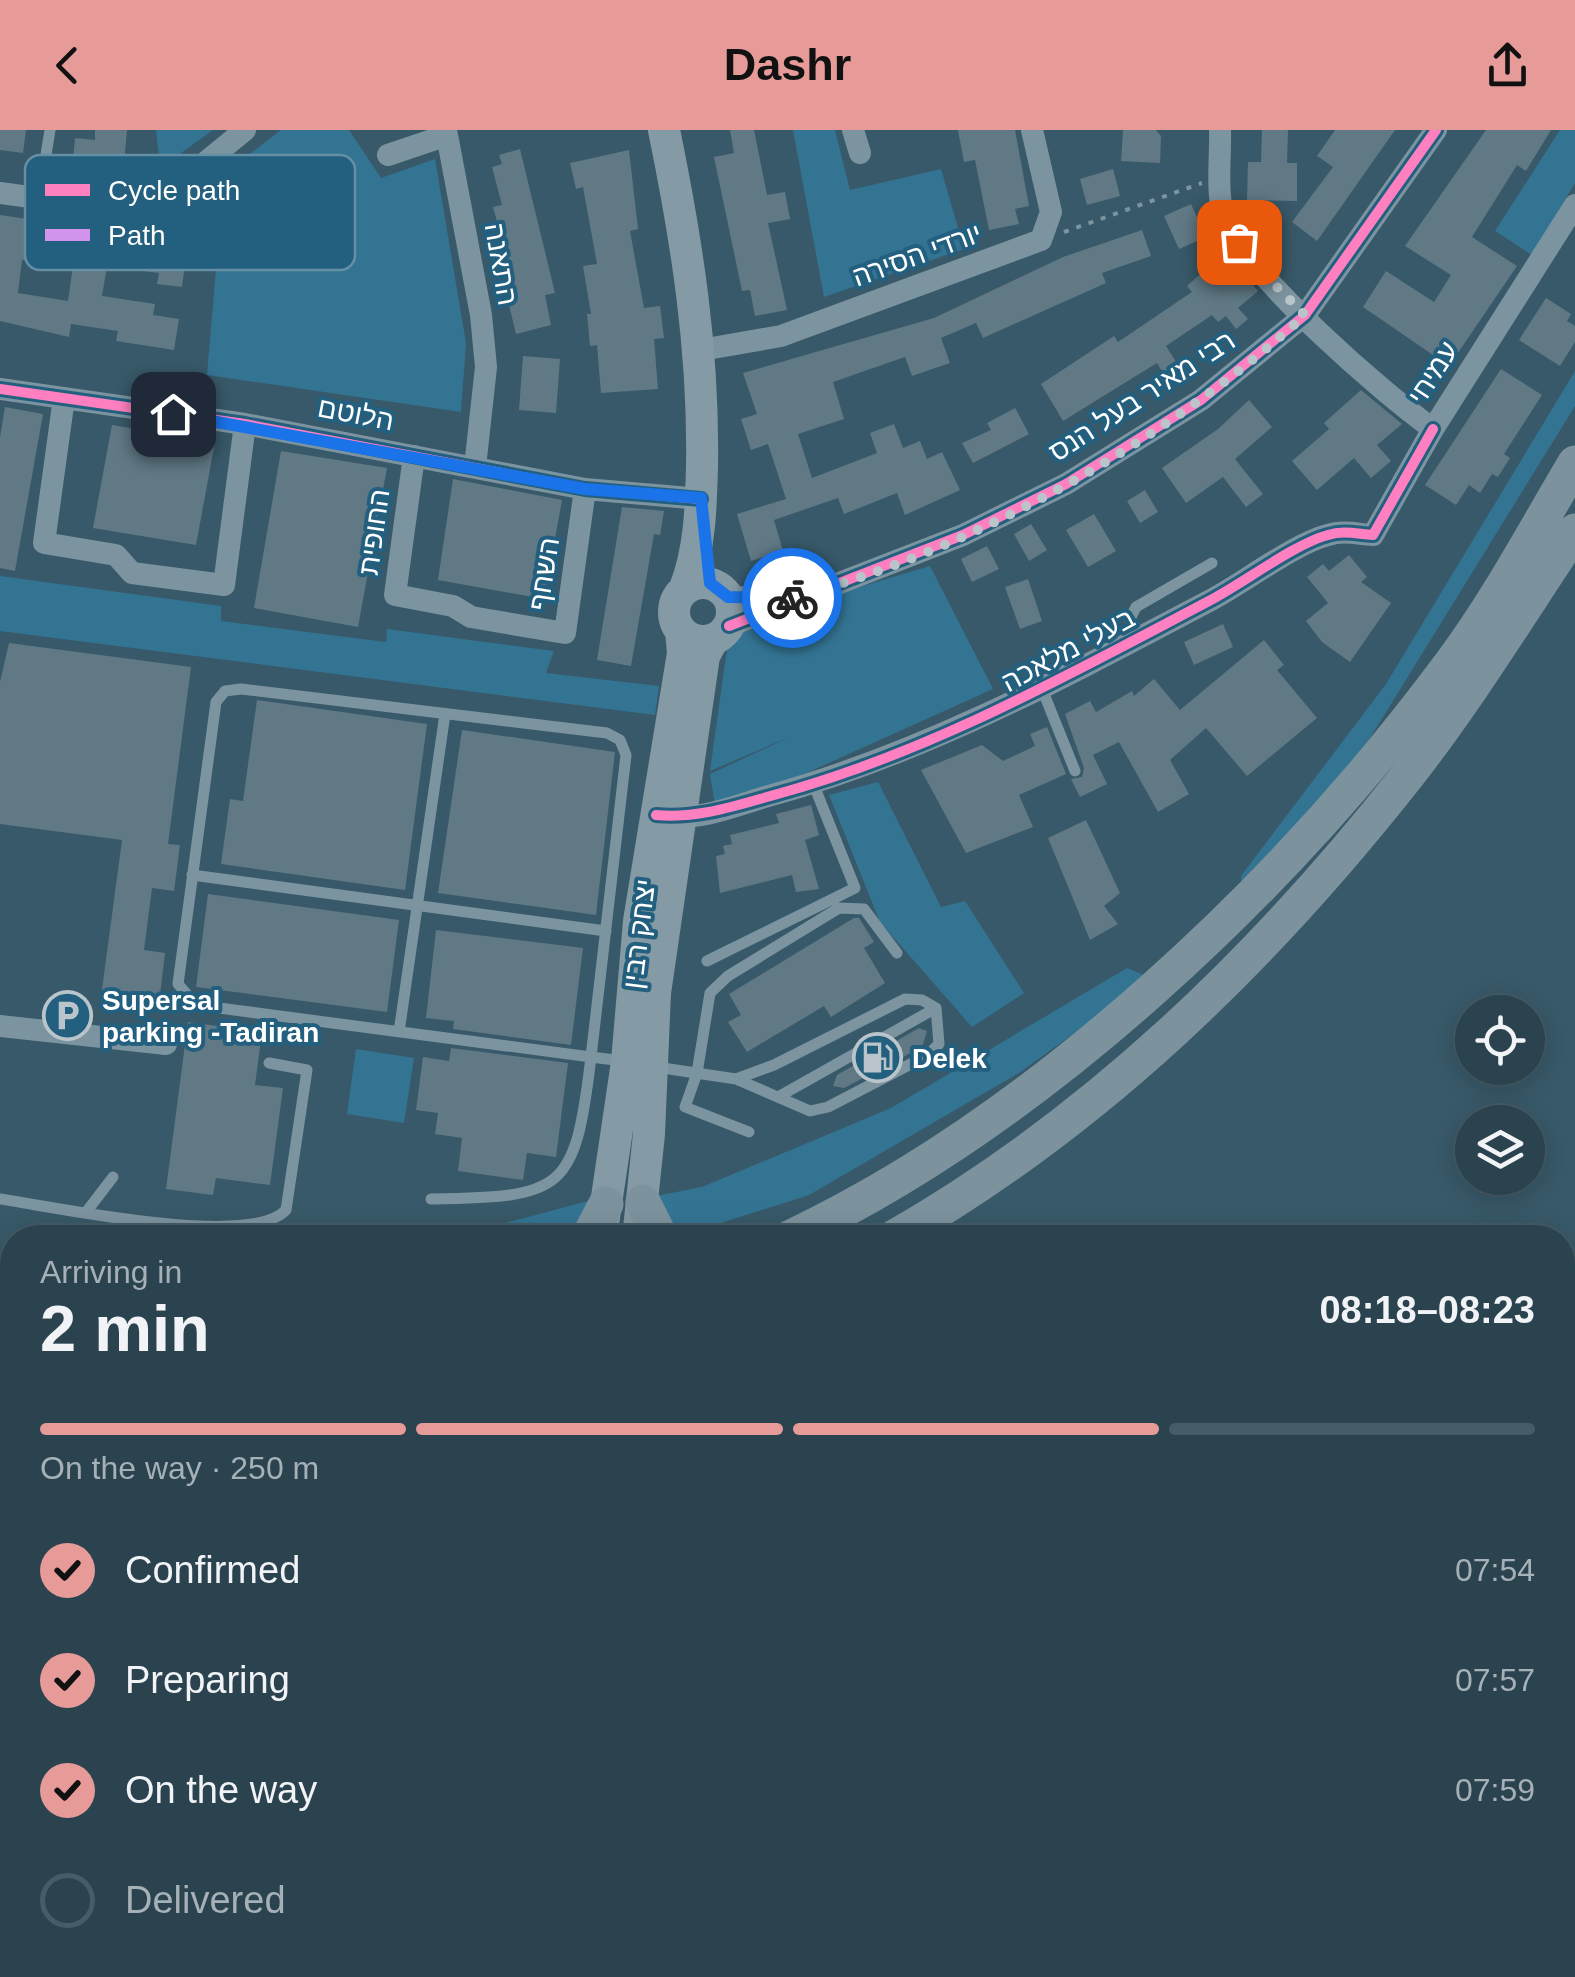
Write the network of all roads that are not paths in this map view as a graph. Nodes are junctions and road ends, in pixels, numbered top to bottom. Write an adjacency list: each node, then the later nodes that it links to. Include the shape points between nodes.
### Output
1 (50, 130): 9 (lane)
2 (245, 130): 10 (street)
3 (664, 130): 16 (street, יצחק רבין)
4 (853, 130): 8 (street)
5 (1032, 130): 16 (street, יורדי הסירה, via 1051,212 1041,240 781,336)
6 (1220, 130): 15 (street, עמיחי, via 1224,220 1254,264)
7 (1436, 130): 15 (street, רבי מאיר בעל הנס)
8 (860, 153)
9 (46, 155)
10 (214, 155)
11 (388, 155): 23 (street, התאנה, via 446,135 486,366)
12 (0, 193): 13 (street)
13 (25, 196)
14 (1575, 204): 20 (street, עמיחי)
15 (1305, 315): 20 (street, עמיחי, via 1386,395); 28 (street, רבי מאיר בעל הנס, via 1201,400 1066,484 963,535 794,598)
16 (701, 350): 25 (street, יצחק רבין)
17 (0, 388): 18 (street, הלוטם)
18 (64, 398): 19 (street, הלוטם); 19 (street, via 44,543 116,555 132,574 224,585)
19 (245, 424): 21 (street, הלוטם)
20 (1433, 429): 30 (street, בעלי מלאכה, via 1372,535 1324,535)
21 (414, 456): 23 (street, הלוטם); 29 (street, החופית, via 395,596 453,606)
22 (1575, 463): 62 (main road, via 1453,661 1334,808 1244,903 1030,1087)
23 (476, 467): 24 (street, הלוטם)
24 (585, 489): 25 (street, הלוטם); 29 (street, השחף, via 565,633)
25 (701, 502): 28 (street, יצחק רבין)
26 (1570, 541): 63 (main road, via 1410,772 1212,997 1092,1103)
27 (1212, 563): 30 (lane, via 1136,607 1130,619)
28 (708, 611): 35 (street, יצחק רבין, via 683,652)
29 (471, 617)
30 (1142, 636): 31 (street, בעלי מלאכה)
31 (1042, 689): 33 (lane); 34 (street, בעלי מלאכה, via 944,735)
32 (445, 714): 36 (lane, via 225,691 216,702); 37 (lane); 38 (lane, via 607,733 620,740 626,754)
33 (1075, 771)
34 (813, 783): 35 (street, בעלי מלאכה); 40 (lane, via 855,888)
35 (668, 816): 47 (street, יצחק רבין, via 639,921)
36 (192, 876): 37 (lane); 43 (lane, via 178,984 196,1005)
37 (418, 906): 38 (lane); 43 (lane)
38 (606, 930): 45 (lane)
39 (897, 953): 48 (lane, via 864,909 840,908 710,993)
40 (707, 961)
41 (936, 1008): 49 (lane, via 905,999); 50 (lane); 50 (lane, via 939,1044 928,1056 828,1108 810,1111)
42 (0, 1026): 44 (street)
43 (399, 1032): 45 (lane)
44 (166, 1044)
45 (591, 1056): 47 (lane); 54 (lane, via 580,1135 561,1172 541,1190 514,1198)
46 (270, 1064): 59 (lane, via 308,1070 286,1210)
47 (639, 1064): 48 (lane); 55 (street, יצחק רבין); 57 (street, יצחק רבין)
48 (697, 1072): 49 (lane); 51 (lane, via 685,1107)
49 (736, 1079): 50 (lane)
50 (778, 1097)
51 (749, 1132)
52 (113, 1177): 56 (lane)
53 (0, 1199): 56 (lane)
54 (431, 1199)
55 (643, 1202): 60 (street, יצחק רבין); 61 (main road)
56 (87, 1211): 58 (lane)
57 (603, 1221)
58 (184, 1225)
59 (264, 1225)
60 (640, 1225)
61 (654, 1225)
62 (815, 1225)
63 (913, 1225)

